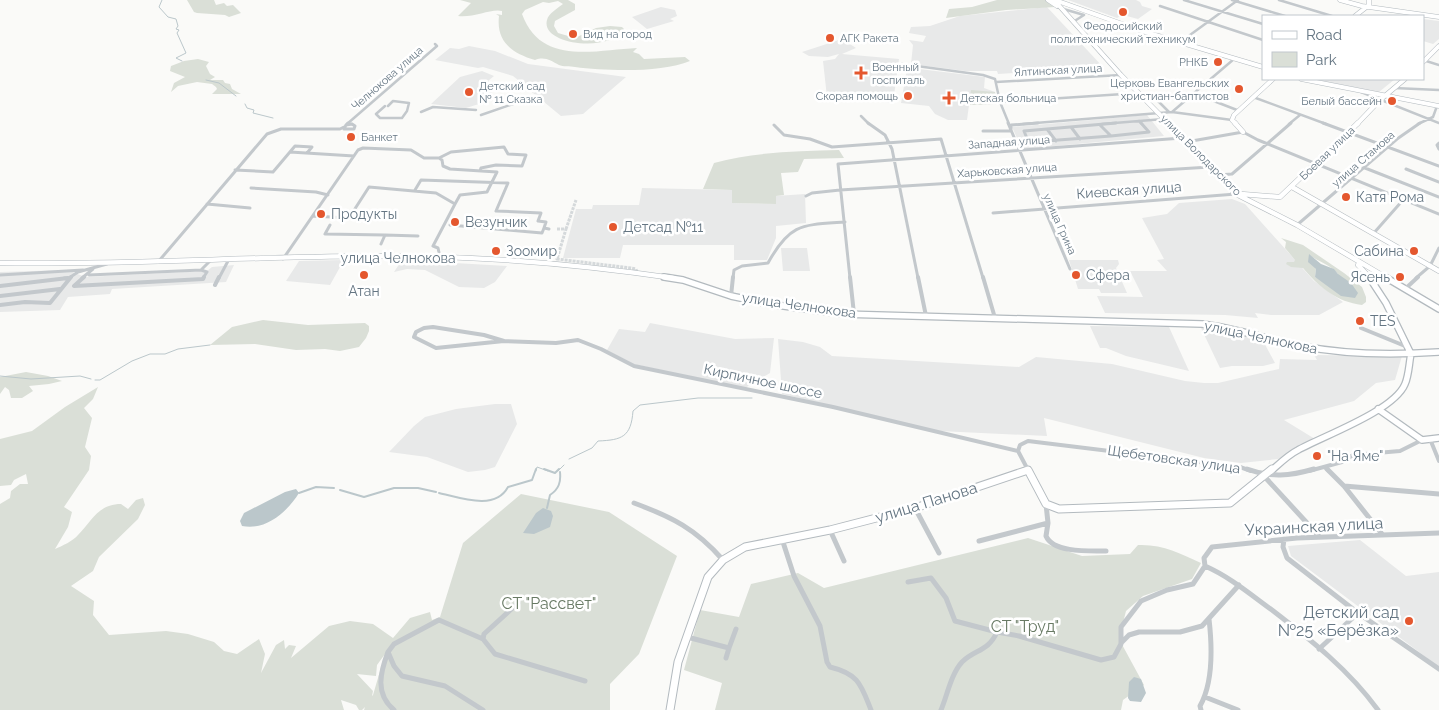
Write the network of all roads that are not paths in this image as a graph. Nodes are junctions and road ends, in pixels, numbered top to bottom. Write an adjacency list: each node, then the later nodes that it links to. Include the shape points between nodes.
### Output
1 (1048, 0): 12 (main road)
2 (1056, 0): 9 (main road); 12 (main road, улица Володарского)
3 (1184, 0): 13 (street)
4 (1232, 0): 8 (street)
5 (1279, 0): 17 (street)
6 (1340, 0): 11 (main road)
7 (1369, 0): 11 (main road)
8 (1237, 1): 13 (street); 16 (street)
9 (1067, 4): 12 (main road, via 1060,4); 15 (main road)
10 (1160, 6): 22 (street)
11 (1367, 6): 18 (main road); 19 (main road)
12 (1060, 8): 14 (street); 21 (main road, улица Володарского)
13 (1222, 11): 22 (street); 23 (street)
14 (1075, 12): 15 (street); 20 (street, via 1072,14)
15 (1086, 14): 20 (street); 25 (main road)
16 (1282, 15)
17 (1329, 15)
18 (1356, 15)
19 (1439, 17)
20 (1079, 18): 21 (street)
21 (1073, 22): 34 (main road, улица Володарского)
22 (1207, 22): 24 (street); 25 (street)
23 (1262, 24)
24 (1262, 40)
25 (1179, 43): 28 (main road)
26 (435, 44): 65 (street, Челнокова улица, via 437,46 416,66)
27 (1439, 46): 29 (main road)
28 (1234, 59): 33 (main road); 42 (street)
29 (1424, 60)
30 (1424, 61): 32 (street)
31 (902, 64): 38 (street, via 984,75)
32 (1439, 65)
33 (1262, 67)
34 (1121, 75): 38 (street, Ялтинская улица); 41 (main road, улица Володарского)
35 (1272, 80): 43 (main road)
36 (1305, 80): 45 (main road)
37 (1403, 80): 39 (main road, Боевая улица)
38 (996, 82): 46 (street, улица Грина)
39 (1394, 88): 40 (street); 45 (main road, Боевая улица)
40 (1439, 90)
41 (1139, 93): 44 (main road, улица Володарского); 46 (street)
42 (1193, 93): 51 (street); 53 (street)
43 (1253, 97): 51 (main road); 56 (street)
44 (1145, 99): 53 (street, via 1158,101); 54 (main road, улица Володарского)
45 (1384, 99): 49 (main road); 58 (street); 71 (main road, Боевая улица)
46 (1000, 102): 69 (street, улица Грина)
47 (513, 104): 55 (street)
48 (386, 106): 48 (street, via 376,114 380,118 402,118 409,103 393,101)
49 (1438, 106): 58 (street, улица Стамова, via 1433,117)
50 (476, 110): 52 (street, via 433,107)
51 (1237, 110): 60 (main road)
52 (421, 112)
53 (1171, 112): 54 (street); 60 (street)
54 (1158, 113): 59 (main road, улица Володарского); 69 (street, via 1014,124)
55 (481, 115)
56 (1300, 115): 71 (street); 78 (street)
57 (861, 116): 77 (street, via 885,135)
58 (1429, 118): 62 (street); 80 (street, улица Стамова)
59 (1164, 119): 61 (street); 73 (main road, улица Володарского)
60 (1232, 120): 70 (main road)
61 (1139, 122): 64 (street); 72 (street, via 1149,132)
62 (1439, 123)
63 (774, 125): 77 (street, via 784,135 832,147)
64 (1100, 125): 66 (street); 72 (street)
65 (345, 126): 94 (street, via 340,129 274,131 262,138)
66 (1071, 127): 67 (street); 74 (street)
67 (1047, 129): 75 (street); 75 (street, via 1024,131 1028,141)
68 (983, 130): 69 (street)
69 (1010, 131): 82 (street, улица Грина)
70 (1243, 132): 76 (street); 78 (street)
71 (1349, 133): 80 (street); 89 (main road, Боевая улица)
72 (1111, 136): 74 (street)
73 (1182, 138): 76 (main road, улица Володарского); 82 (street, Западная улица)
74 (1080, 139): 75 (street)
75 (1056, 141)
76 (1186, 142): 91 (main road, улица Володарского)
77 (889, 143): 85 (street, via 942,139); 88 (street)
78 (1267, 143): 89 (street); 96 (street, via 1232,174)
79 (1439, 143): 81 (street)
80 (1388, 147): 90 (street); 92 (street, улица Стамова)
81 (1439, 149)
82 (1019, 151): 85 (street, Западная улица); 97 (street, улица Грина)
83 (290, 152): 84 (street); 84 (street, via 295,146 312,147); 94 (street, via 273,172)
84 (307, 153): 86 (street)
85 (946, 155): 88 (street, Западная улица); 99 (street)
86 (354, 156): 87 (street, via 363,148 411,150 424,158); 108 (street)
87 (439, 158): 95 (street, via 443,166 450,169); 95 (street, via 451,152 504,147 508,154 526,156 522,166 496,165)
88 (894, 158): 102 (street); 106 (street, Западная улица, via 838,164)
89 (1315, 164): 98 (street); 104 (main road, Боевая улица)
90 (1439, 166)
91 (1210, 167): 96 (main road, улица Володарского); 97 (street, Харьковская улица)
92 (1365, 168): 98 (street, улица Стамова); 110 (street)
93 (1406, 169): 100 (street)
94 (236, 170): 112 (street)
95 (480, 171): 101 (street, via 497,172)
96 (1218, 175): 107 (main road, улица Володарского)
97 (1030, 178): 99 (street, Харьковская улица); 116 (street, улица Грина)
98 (1352, 178): 111 (street); 114 (street, улица Стамова)
99 (955, 182): 102 (street, Харьковская улица); 162 (street)
100 (1439, 182)
101 (492, 183): 105 (street, via 421,180); 113 (street, via 485,193 460,195); 124 (street, via 508,183 496,211 541,213 538,221 546,222)
102 (900, 186): 106 (street, Харьковская улица); 161 (street)
103 (251, 188): 108 (street)
104 (1292, 188): 107 (main road, Боевая улица, via 1280,197); 114 (main road)
105 (415, 190): 113 (street, via 436,194); 119 (street, via 369,187 349,218)
106 (840, 190): 109 (street, Харьковская улица); 120 (street)
107 (1236, 194): 116 (street, Киевская улица); 123 (main road, улица Володарского)
108 (328, 195): 119 (street)
109 (806, 196)
110 (1439, 197)
111 (1404, 200): 118 (street); 126 (street)
112 (207, 204): 115 (street); 136 (street)
113 (454, 204): 131 (street, via 433,246 438,248)
114 (1323, 205): 123 (street, улица Стамова); 126 (main road)
115 (250, 208)
116 (1042, 208): 117 (street, Киевская улица); 141 (street, улица Грина, via 1049,217)
117 (993, 212)
118 (1439, 214)
119 (313, 216): 133 (street)
120 (845, 222): 157 (street, via 806,225 790,231 779,242 768,262 734,270); 160 (street)
121 (330, 225): 127 (street, via 325,234)
122 (450, 225): 124 (street, via 542,233)
123 (1297, 225): 132 (main road, улица Володарского)
124 (544, 228): 125 (street)
125 (549, 228)
126 (1373, 234): 139 (main road)
127 (384, 236): 128 (street); 129 (street)
128 (418, 236)
129 (381, 244)
130 (1439, 248): 139 (street)
131 (440, 257): 133 (main road, улица Челнокова); 157 (main road, улица Челнокова, via 551,264 654,276 683,280)
132 (1351, 258): 155 (main road, улица Володарского); 165 (main road, улица Володарского, via 1377,286)
133 (283, 259): 135 (main road, улица Челнокова)
134 (210, 261): 135 (main road, улица Челнокова); 136 (main road, улица Челнокова); 143 (street)
135 (228, 261): 151 (street)
136 (158, 262): 138 (main road, улица Челнокова)
137 (0, 263): 138 (main road, улица Челнокова)
138 (109, 263): 140 (street)
139 (1430, 266): 144 (main road); 155 (street)
140 (93, 269): 142 (street); 147 (street)
141 (1070, 269)
142 (84, 270): 146 (street); 148 (street)
143 (201, 270): 145 (street); 149 (street, via 207,272)
144 (1439, 271)
145 (155, 272): 147 (street); 150 (street)
146 (0, 275)
147 (88, 275): 150 (street, via 74,286)
148 (68, 278): 152 (street); 154 (street)
149 (203, 279): 150 (street); 153 (street)
150 (149, 282)
151 (215, 285)
152 (0, 286)
153 (200, 286)
154 (60, 289): 156 (street); 158 (street, via 50,303)
155 (1406, 289): 159 (main road, улица Володарского)
156 (0, 296)
157 (731, 296): 160 (main road, улица Челнокова)
158 (0, 305)
159 (1439, 309)
160 (854, 314): 161 (main road, улица Челнокова)
161 (926, 316): 162 (main road, улица Челнокова)
162 (995, 318): 167 (main road, улица Челнокова, via 1202,324 1319,349)
163 (1361, 328): 165 (street)
164 (504, 341): 164 (street, Кирпичное шоссе, via 436,348 414,336 416,332 432,327); 172 (street, Кирпичное шоссе, via 556,343 578,340 634,366 833,407)
165 (1405, 346): 167 (main road, улица Володарского)
166 (1439, 352): 167 (main road, улица Челнокова)
167 (1411, 354): 168 (main road, via 1400,393)
168 (1378, 409): 171 (main road); 176 (main road, via 1297,450)
169 (1439, 438): 170 (main road, Щебетовская улица)
170 (1430, 439): 171 (main road, Щебетовская улица); 173 (street)
171 (1422, 440): 174 (street, Щебетовская улица, via 1400,451 1353,455)
172 (1018, 451): 175 (street); 176 (street, Щебетовская улица, via 1020,445 1028,441 1050,442 1240,467)
173 (1439, 461)
174 (1325, 467): 176 (street, Щебетовская улица, via 1289,476); 177 (street)
175 (1028, 470): 180 (main road); 181 (main road, улица Панова)
176 (1263, 475): 180 (main road, via 1230,503 1059,509); 186 (street)
177 (1344, 486): 178 (street); 185 (street)
178 (1439, 494)
179 (634, 503): 192 (street, via 678,520 697,532)
180 (1046, 504): 182 (street)
181 (915, 508): 183 (main road, улица Панова); 191 (street)
182 (1048, 523): 189 (street); 190 (street, via 1047,539 1053,543 1080,551)
183 (830, 530): 187 (main road, улица Панова); 193 (street)
184 (1439, 533): 185 (street, Украинская улица)
185 (1382, 534): 186 (street, Украинская улица)
186 (1319, 536): 188 (street, Украинская улица)
187 (782, 539): 192 (main road, улица Панова, via 745,547); 215 (street, via 794,576 820,626 830,668 850,672 858,680)
188 (1284, 539): 194 (street, Украинская улица, via 1212,547 1204,558); 198 (street, via 1286,558)
189 (979, 541)
190 (1106, 551)
191 (939, 553)
192 (723, 560): 202 (main road, улица Панова, via 708,577)
193 (844, 561)
194 (1205, 566): 196 (street); 204 (street, via 1194,584 1167,590 1141,601 1121,627)
195 (908, 582): 201 (street, via 931,578 941,589 955,621)
196 (1239, 585): 199 (street); 206 (street)
197 (518, 603): 203 (street)
198 (1358, 613): 206 (street); 209 (street)
199 (1209, 618): 204 (street, via 1202,626 1180,632 1139,632 1129,635); 211 (street, via 1212,646)
200 (736, 629): 205 (street)
201 (997, 632): 204 (street, via 1101,660 1114,658); 216 (street, via 994,641 983,651 961,663)
202 (687, 637): 205 (street); 214 (main road, улица Панова, via 678,662)
203 (482, 638): 207 (street, via 438,620 394,644); 210 (street, via 495,654)
204 (1121, 644)
205 (729, 648): 208 (street)
206 (1319, 649): 219 (street, via 1368,693)
207 (388, 652): 212 (street, via 380,673 381,690 384,702); 213 (street, via 402,676 445,686)
208 (726, 658)
209 (1439, 669)
210 (585, 681)
211 (1205, 697): 217 (street); 218 (street)
212 (394, 710)
213 (483, 710)
214 (670, 710)
215 (871, 710)
216 (941, 710)
217 (1201, 710)
218 (1238, 710)
219 (1378, 710)

